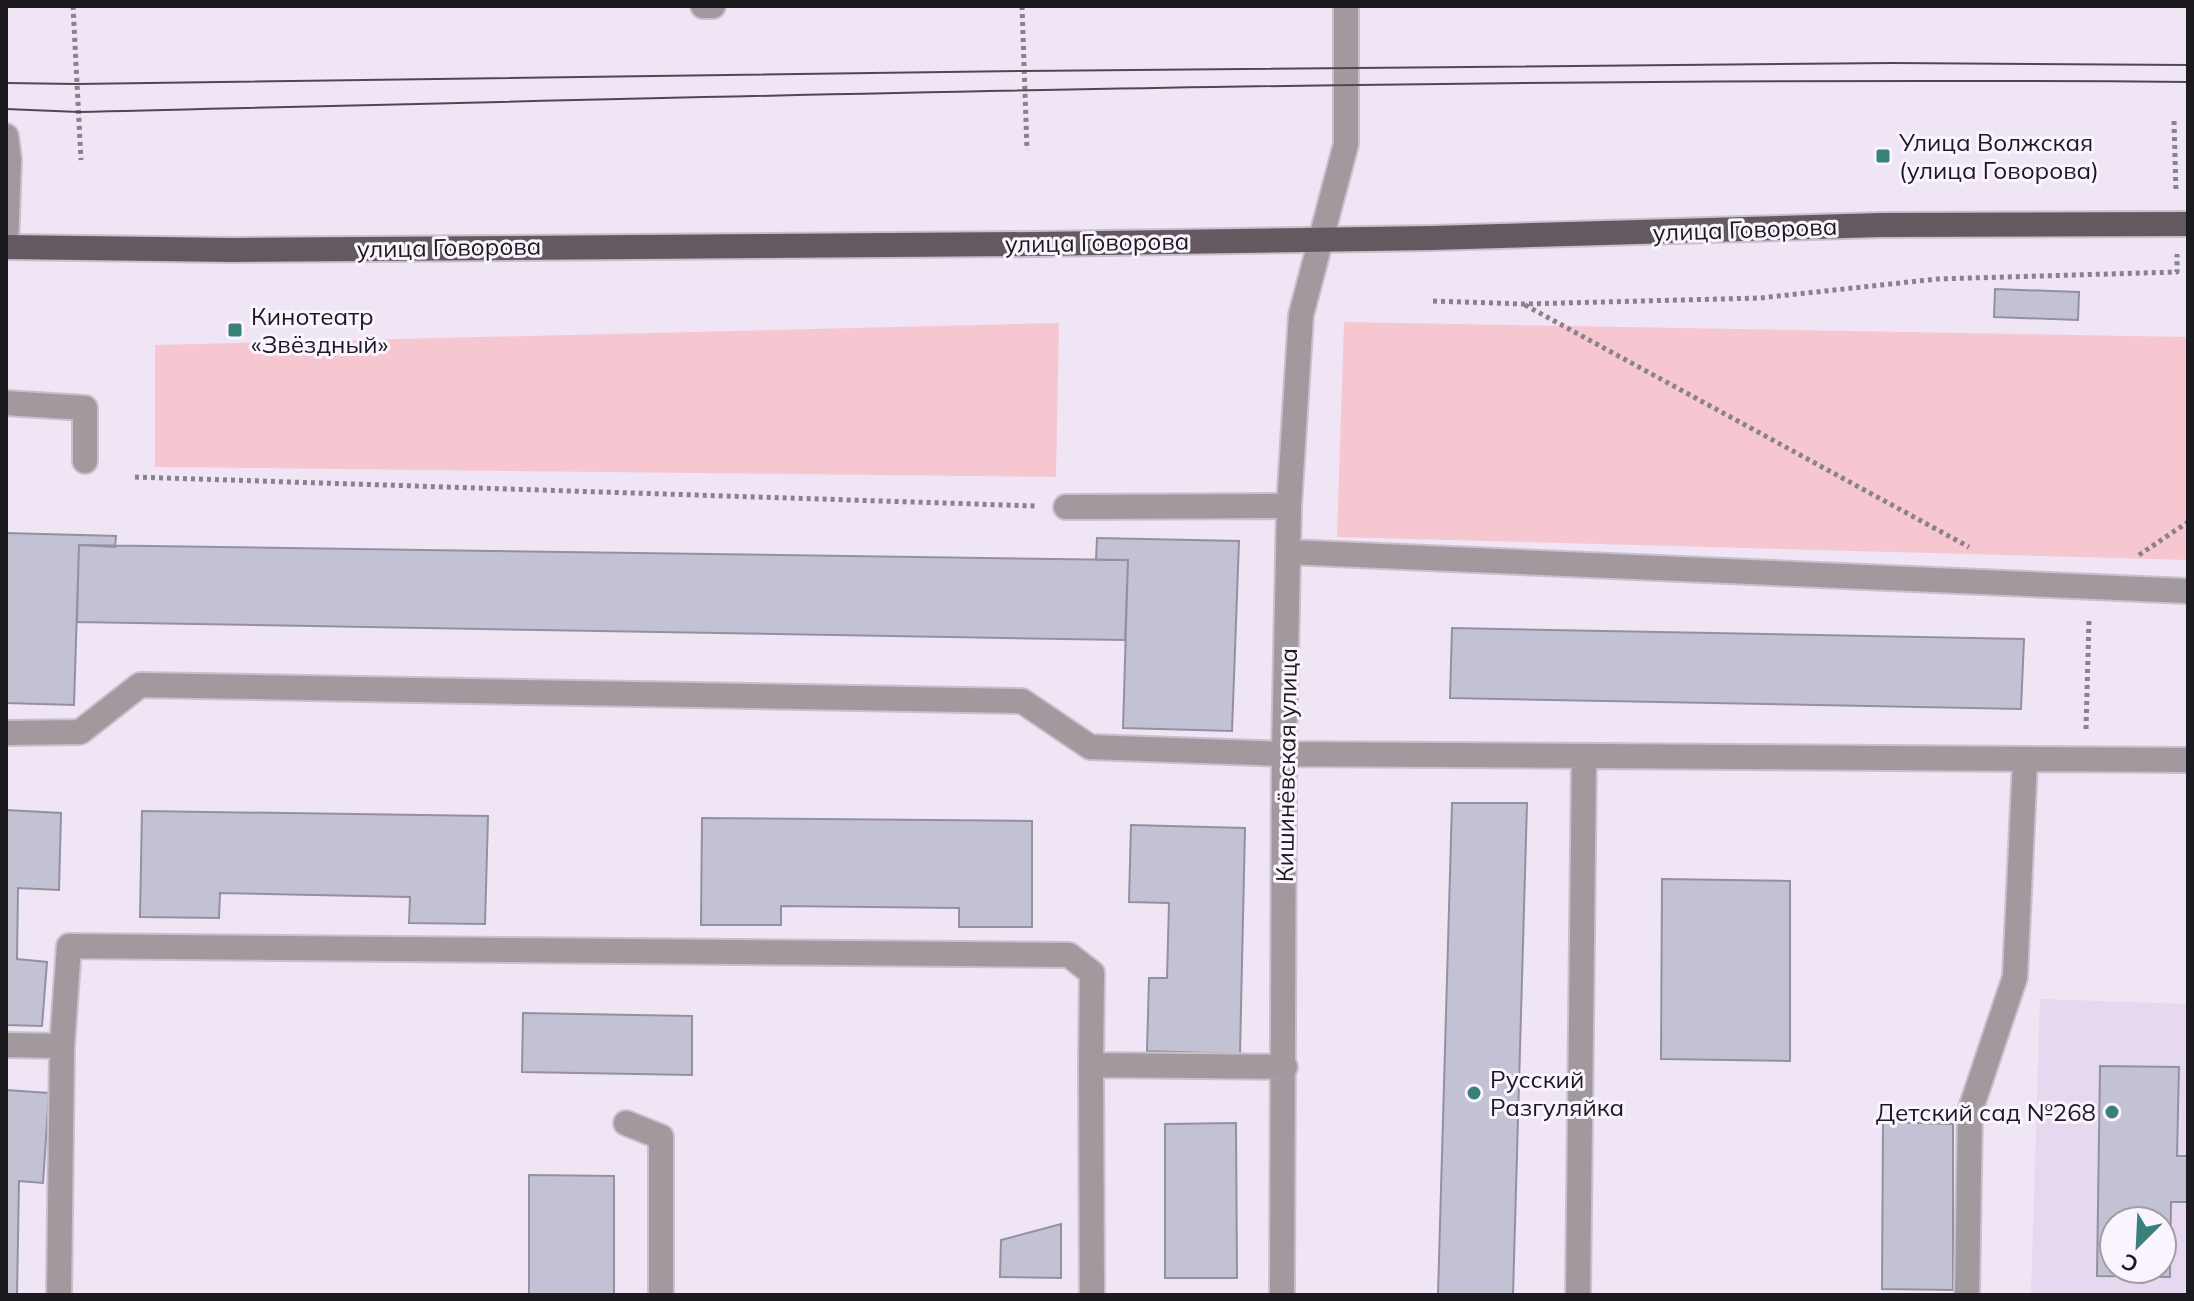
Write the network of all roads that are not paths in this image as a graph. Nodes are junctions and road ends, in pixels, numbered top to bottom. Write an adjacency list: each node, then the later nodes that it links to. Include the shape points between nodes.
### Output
1 (703, 6): 2 (street)
2 (713, 6)
3 (1346, 6): 6 (street, Кишинёвская улица, via 1346,144)
4 (6, 136): 7 (street)
5 (2188, 224): 6 (main road, улица Говорова)
6 (1321, 238): 7 (main road, улица Говорова, via 232,250); 10 (street, Кишинёвская улица, via 1301,315)
7 (6, 247)
8 (6, 403): 9 (street, via 85,408)
9 (85, 461)
10 (1289, 506): 11 (street); 12 (street, Кишинёвская улица)
11 (1066, 507)
12 (1288, 552): 13 (street); 15 (street, Кишинёвская улица)
13 (2188, 591)
14 (6, 733): 15 (street, via 80,732 140,685 1022,701 1090,747)
15 (1284, 754): 16 (street); 22 (street, Кишинёвская улица)
16 (1584, 757): 18 (street); 28 (street)
17 (2188, 760): 18 (street)
18 (2025, 761): 29 (street, via 2015,977 1970,1111)
19 (6, 1045): 20 (street)
20 (62, 1046): 21 (street, via 69,946 1069,955 1092,973); 24 (street)
21 (1091, 1065): 22 (street); 26 (street)
22 (1285, 1067): 27 (street, Кишинёвская улица)
23 (626, 1123): 25 (street, via 661,1137)
24 (59, 1295)
25 (661, 1295)
26 (1092, 1295)
27 (1282, 1295)
28 (1578, 1295)
29 (1967, 1295)

